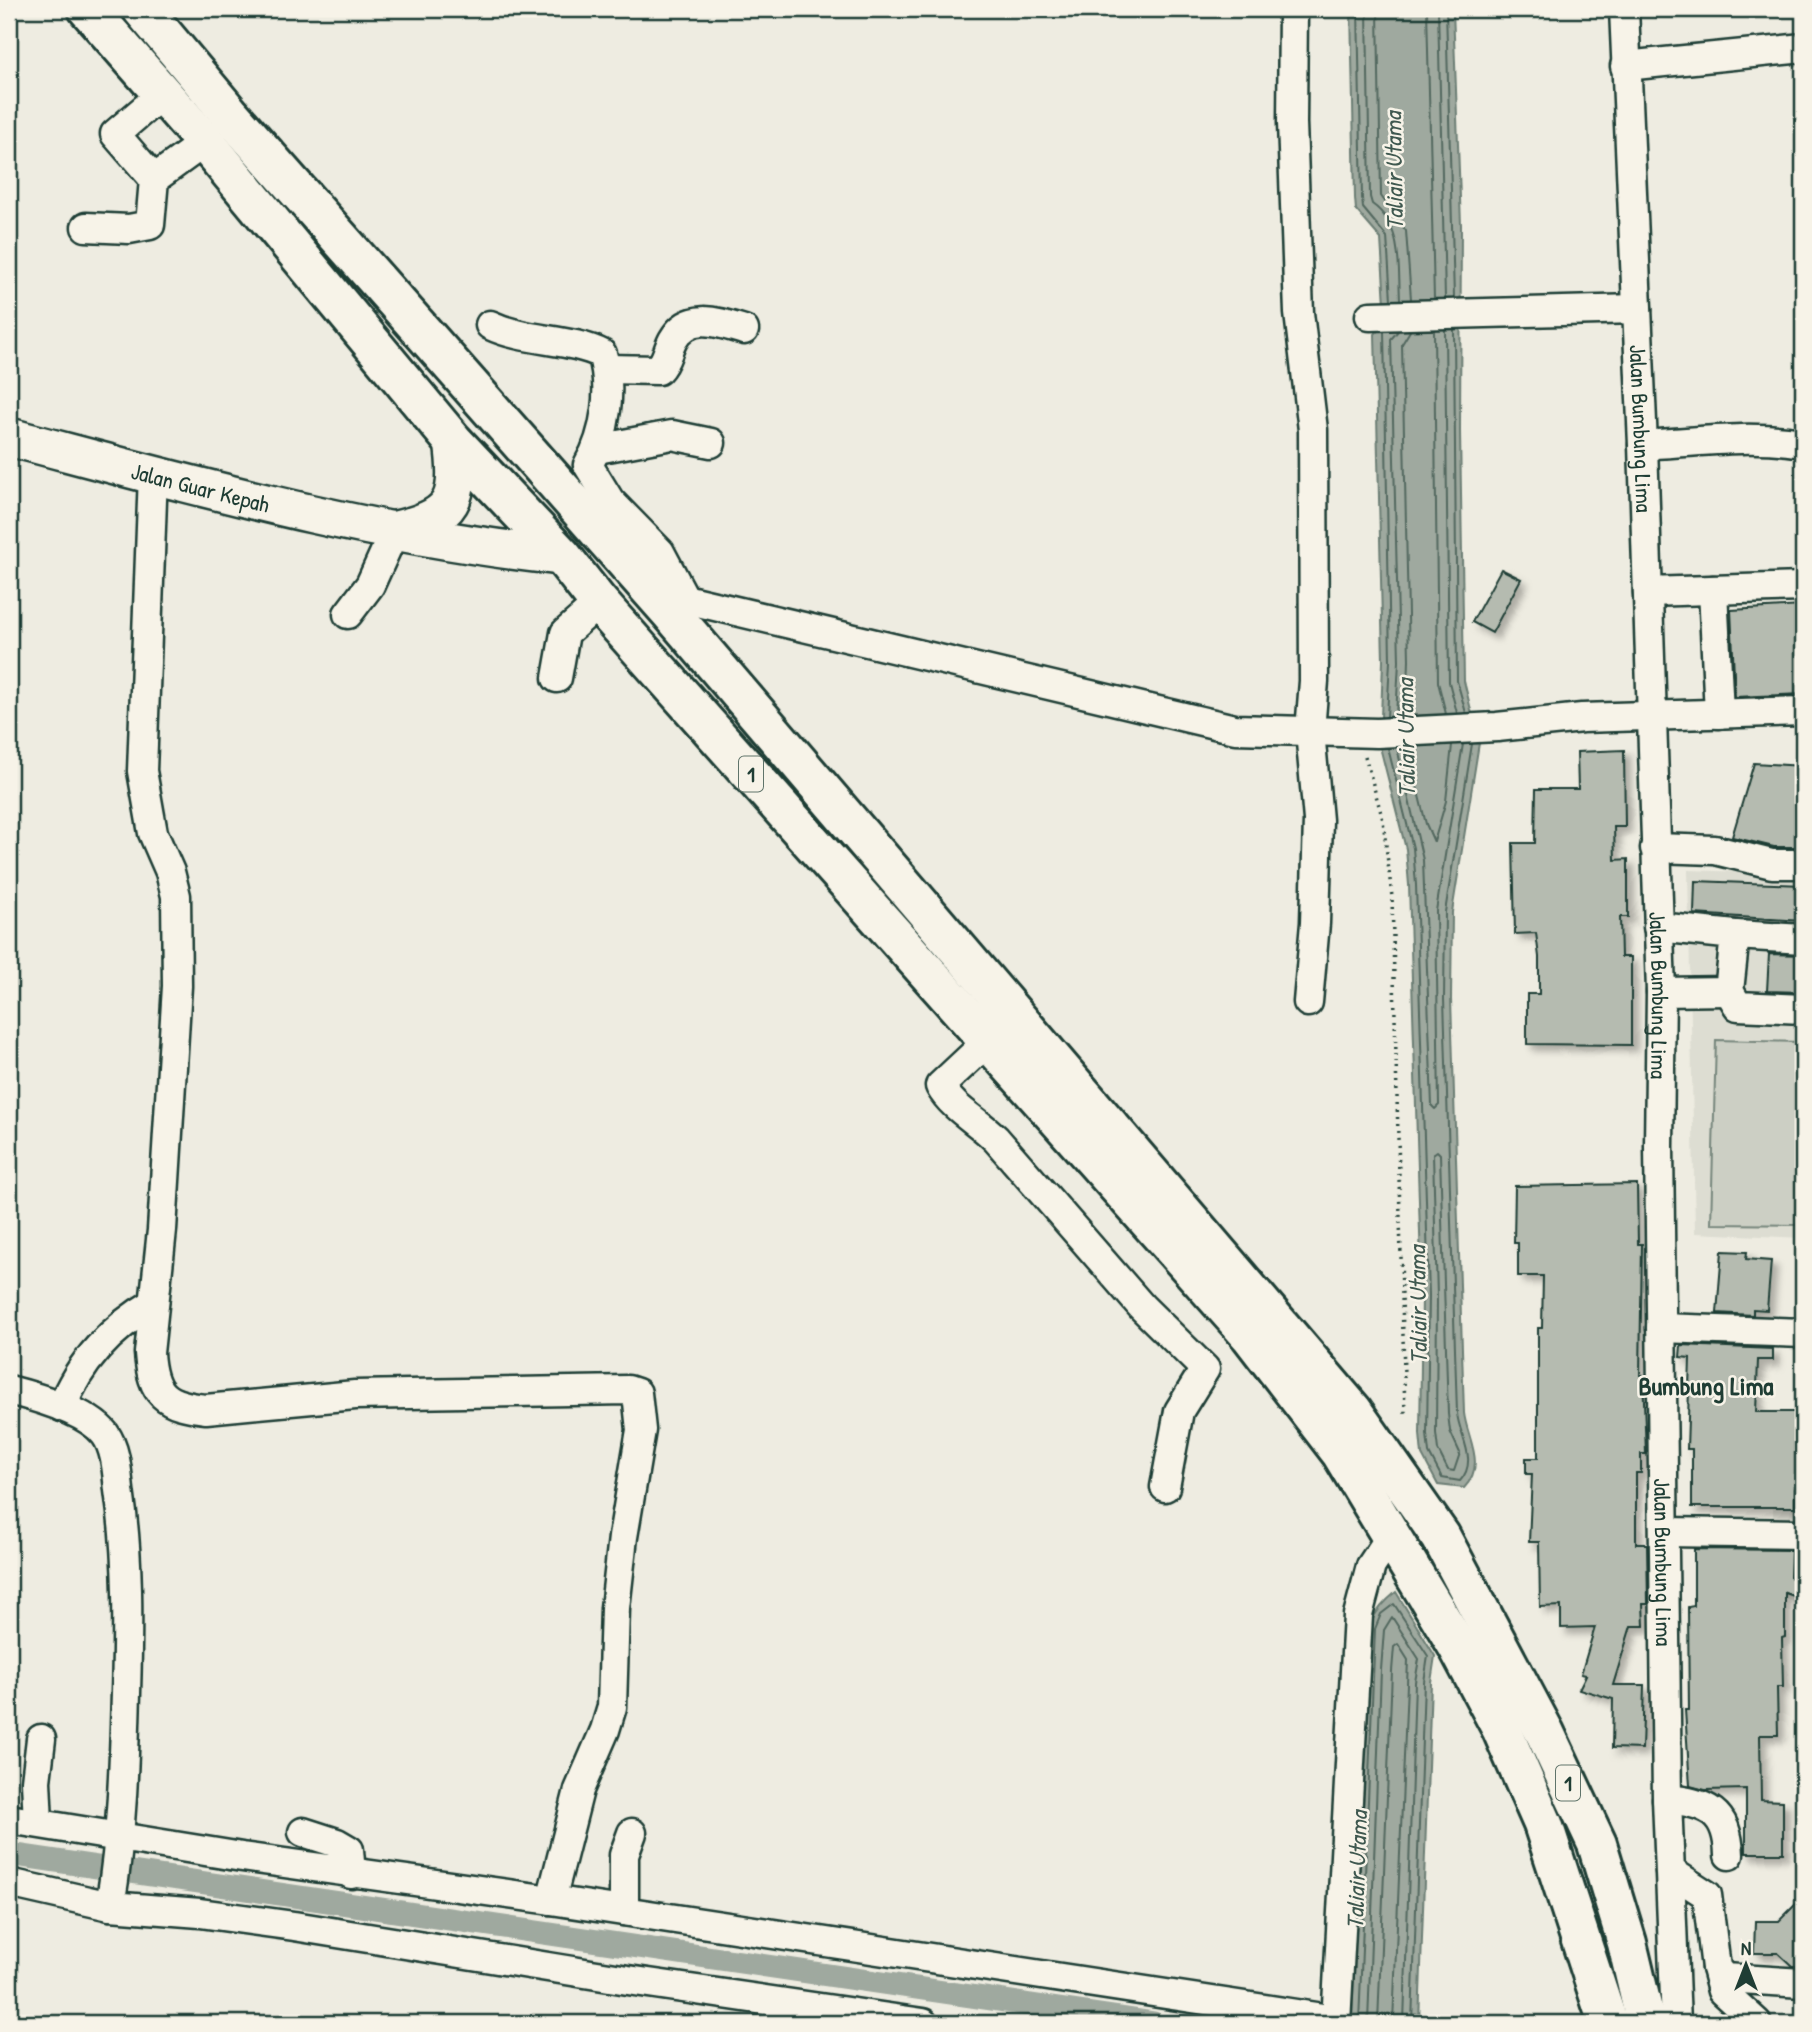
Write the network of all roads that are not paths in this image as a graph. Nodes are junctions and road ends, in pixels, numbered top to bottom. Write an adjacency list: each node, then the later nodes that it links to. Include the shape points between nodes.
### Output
1 (88, 9): 7 (highway, 1)
2 (142, 9): 29 (highway, 1, via 229,113)
3 (1293, 9): 35 (street, via 1299,313 1313,430 1314,681)
4 (1624, 9): 6 (street, Jalan Bumbung Lima)
5 (1803, 48): 6 (street)
6 (1625, 66): 11 (street, Jalan Bumbung Lima)
7 (162, 94): 8 (highway, 1); 9 (street, via 115,134)
8 (205, 142): 9 (street); 17 (highway, 1)
9 (154, 179): 10 (street, via 150,225)
10 (86, 227)
11 (1637, 309): 12 (street); 20 (street, Jalan Bumbung Lima)
12 (1375, 315)
13 (490, 325): 15 (street, via 520,337 591,349 602,354)
14 (744, 330): 15 (street, via 695,320 674,338 658,370)
15 (607, 369): 21 (street)
16 (9, 437): 22 (main road, Jalan Guar Kepah)
17 (453, 441): 23 (main road, Jalan Guar Kepah, via 458,474 442,515 426,524); 24 (highway, 1)
18 (711, 443): 21 (street, via 672,435)
19 (1803, 443): 20 (street, via 1766,438)
20 (1643, 445): 27 (street, Jalan Bumbung Lima)
21 (597, 449): 29 (street, via 588,464 594,476 610,501 660,552)
22 (153, 473): 23 (main road, Jalan Guar Kepah); 46 (street, via 142,771 153,833 176,896 177,922 177,986)
23 (395, 530): 24 (main road, Jalan Guar Kepah, via 505,551); 30 (street, via 374,576)
24 (562, 556): 28 (highway, 1)
25 (1803, 587): 26 (street)
26 (1713, 590): 27 (street); 33 (street)
27 (1648, 592): 34 (street, Jalan Bumbung Lima)
28 (599, 603): 31 (street, via 565,633); 45 (highway, 1)
29 (677, 605): 35 (street, via 1235,729); 69 (highway, 1, via 1352,1410 1415,1497 1453,1557 1545,1733 1597,1844)
30 (348, 614)
31 (557, 678)
32 (1803, 711): 33 (street)
33 (1719, 714): 34 (street)
34 (1652, 716): 35 (street, via 1377,733); 36 (street, Jalan Bumbung Lima)
35 (1310, 731): 43 (street, via 1318,820)
36 (1655, 848): 37 (street, via 1715,850 1772,864); 38 (street, Jalan Bumbung Lima)
37 (1803, 864)
38 (1658, 927): 39 (street); 42 (street, Jalan Bumbung Lima)
39 (1735, 935): 40 (street); 41 (street)
40 (1803, 939)
41 (1729, 991): 42 (street); 44 (street, via 1738,1006)
42 (1661, 992): 47 (street, Jalan Bumbung Lima)
43 (1308, 1002)
44 (1803, 1009)
45 (982, 1047): 51 (street, via 940,1086 946,1098 996,1139 1142,1307 1205,1369 1179,1411); 54 (highway, 1, via 1250,1335 1341,1453)
46 (154, 1303): 50 (street, via 131,1317 92,1354); 67 (street, via 151,1373 167,1400 184,1407 419,1393 637,1393 641,1430 622,1537 612,1707 579,1790)
47 (1661, 1328): 48 (street); 52 (street, Jalan Bumbung Lima)
48 (1803, 1333)
49 (9, 1390): 50 (street)
50 (62, 1407): 61 (street, via 104,1433 111,1446 127,1539 124,1768)
51 (1165, 1487)
52 (1665, 1532): 53 (street); 56 (street, Jalan Bumbung Lima)
53 (1803, 1534)
54 (1395, 1543): 73 (street, via 1364,1583 1357,1615); 75 (highway, 1, via 1501,1728 1543,1824)
55 (41, 1739): 58 (street)
56 (1667, 1799): 62 (street, via 1690,1801 1720,1817 1729,1833); 63 (street, Jalan Bumbung Lima)
57 (9, 1819): 58 (street)
58 (38, 1823): 61 (street)
59 (303, 1832): 64 (street, via 349,1850)
60 (632, 1833): 68 (street, via 624,1854)
61 (118, 1841): 64 (street); 66 (street)
62 (1729, 1855)
63 (1670, 1871): 70 (street, via 1707,1895); 71 (street, Jalan Bumbung Lima)
64 (351, 1874): 67 (street)
65 (9, 1882): 66 (street)
66 (111, 1898): 74 (street)
67 (551, 1900): 68 (street)
68 (624, 1911): 73 (street)
69 (1626, 1943): 71 (street, via 1649,1997 1665,2002 1674,1997); 76 (highway, 1)
70 (1716, 1968): 72 (street, via 1724,1978); 78 (street, via 1721,1991)
71 (1677, 1983): 77 (street, Jalan Bumbung Lima)
72 (1803, 1983)
73 (1336, 2022)
74 (923, 2023)
75 (1608, 2023)
76 (1646, 2023)
77 (1676, 2023)
78 (1758, 2023)

